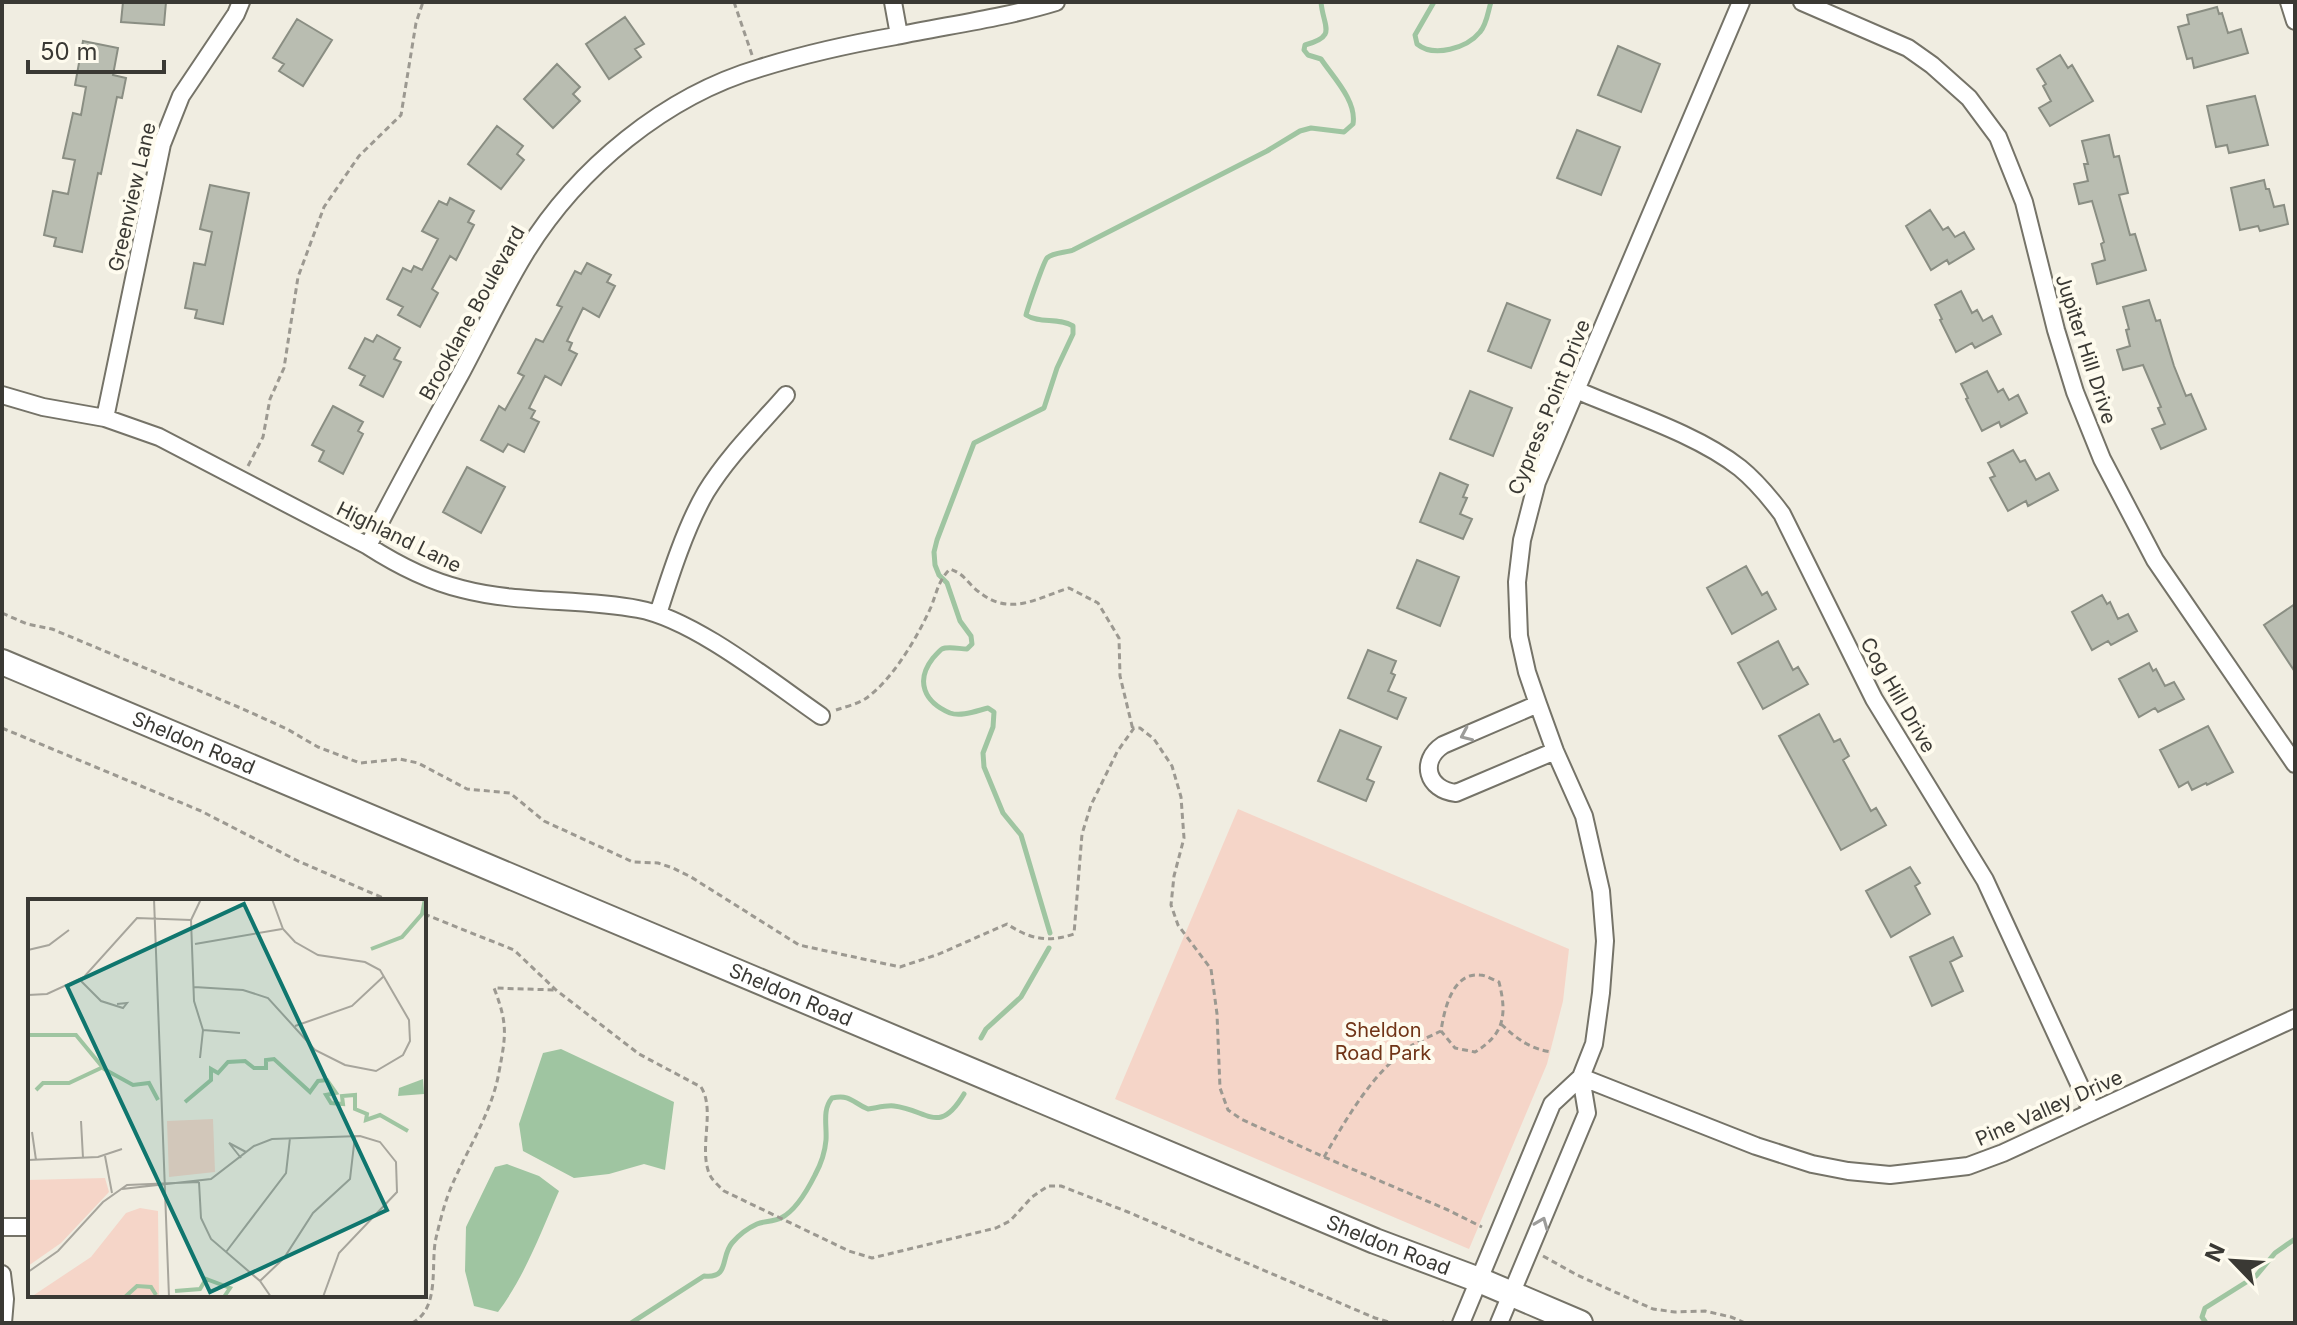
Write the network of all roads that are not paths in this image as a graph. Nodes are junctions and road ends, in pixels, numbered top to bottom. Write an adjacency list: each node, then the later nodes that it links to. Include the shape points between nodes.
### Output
1 (241, 2): 12 (street, Greenview Lane, via 181,96 162,144)
2 (893, 2): 8 (street)
3 (1056, 2): 8 (street, Brooklane Boulevard)
4 (1741, 2): 9 (street, Cypress Point Drive)
5 (1802, 2): 19 (street, Jupiter Hill Drive, via 1908,48 1969,98 1998,137 2024,202 2075,392 2102,459 2155,560)
6 (2289, 2): 7 (street)
7 (2295, 21)
8 (899, 35): 13 (street, Brooklane Boulevard, via 757,69 699,93 649,122 599,164 560,204 526,251)
9 (1576, 390): 16 (street, Cypress Point Drive, via 1537,482 1522,540 1519,636); 22 (street, Cog Hill Drive, via 1721,455 1742,469 1782,514 1874,699 1985,880)
10 (2, 395): 12 (street, Highland Lane)
11 (786, 395): 14 (street, via 706,493)
12 (105, 418): 13 (street, Highland Lane, via 159,437)
13 (368, 546): 14 (street, Highland Lane, via 459,589)
14 (658, 614): 17 (street, Highland Lane)
15 (2, 662): 26 (main road, Sheldon Road, via 1375,1241)
16 (1538, 704): 18 (street, Cypress Point Drive); 18 (street, one-way to 18, via 1436,749 1430,777 1436,786 1456,793)
17 (821, 716)
18 (1555, 751): 21 (street, Cypress Point Drive, via 1584,816 1601,891 1605,941 1594,1044)
19 (2295, 764)
20 (2295, 1018): 22 (street, Pine Valley Drive)
21 (1581, 1077): 22 (street, Pine Valley Drive, via 1812,1164 1890,1175 1968,1166); 26 (street, Cypress Point Drive, via 1552,1104); 27 (street, Cypress Point Drive, one-way to 21, via 1587,1113)
22 (2092, 1112)
23 (2, 1227): 24 (street)
24 (28, 1227)
25 (2, 1274): 28 (street)
26 (1479, 1280): 27 (main road, Sheldon Road); 29 (street, Cypress Point Drive)
27 (1512, 1294): 30 (street, Cypress Point Drive); 31 (main road, Sheldon Road)
28 (3, 1323)
29 (1461, 1323)
30 (1499, 1323)
31 (1580, 1323)

